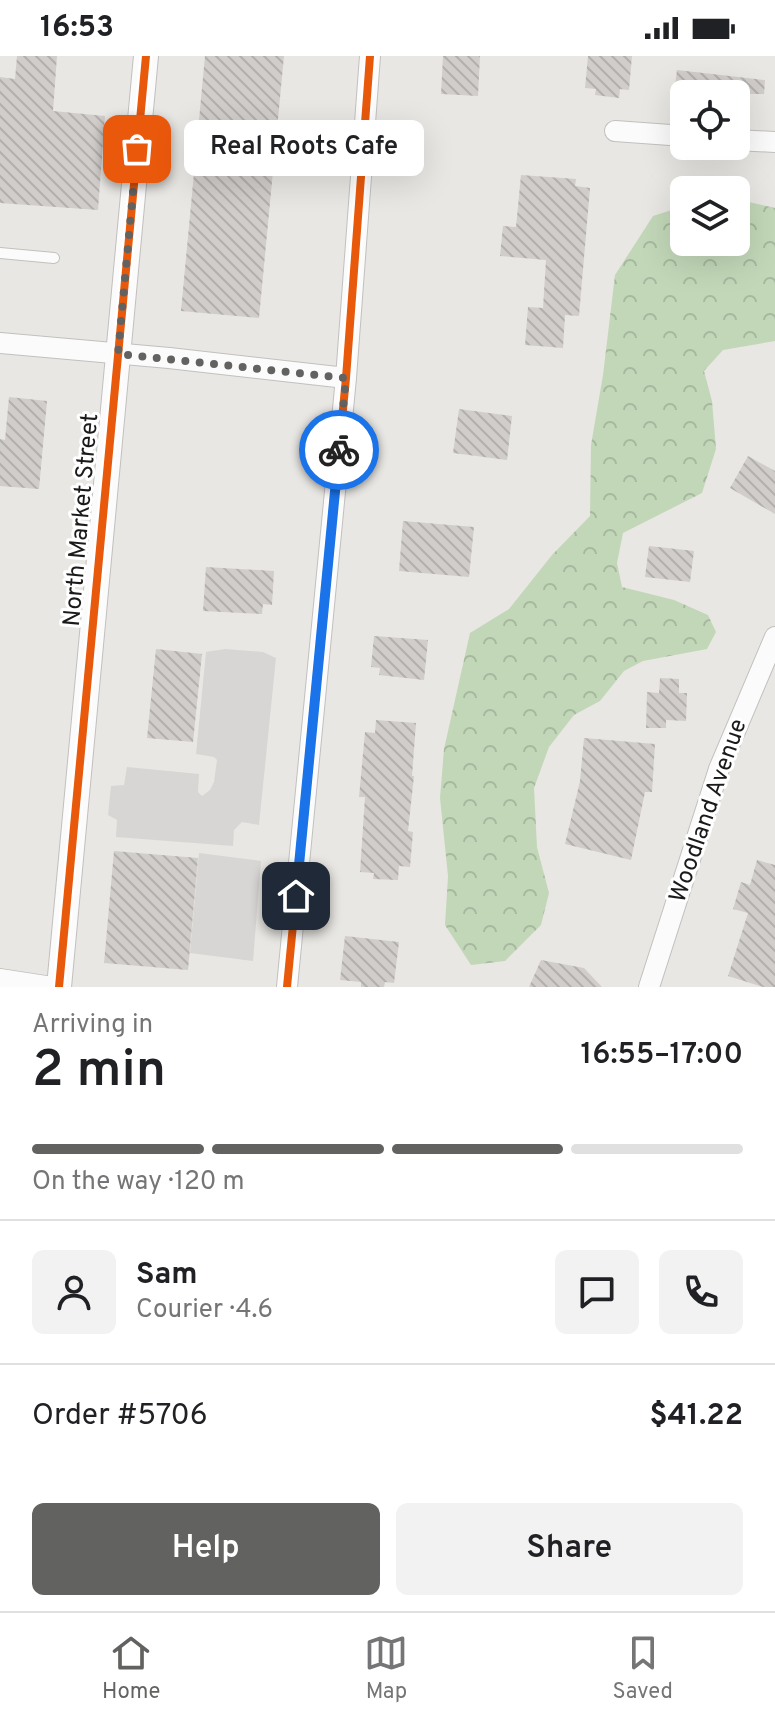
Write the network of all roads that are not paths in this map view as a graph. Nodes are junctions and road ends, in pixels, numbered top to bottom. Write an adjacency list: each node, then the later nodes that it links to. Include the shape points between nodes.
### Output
1 (146, 56): 10 (street, North Market Street)
2 (370, 56): 11 (street)
3 (615, 131): 4 (street)
4 (670, 135)
5 (750, 141): 6 (street)
6 (775, 142)
7 (0, 253): 8 (lane)
8 (54, 258)
9 (0, 343): 10 (street)
10 (118, 354): 11 (street); 15 (street, North Market Street)
11 (346, 378): 16 (street)
12 (775, 637): 17 (street, Woodland Avenue, via 719,769)
13 (0, 979): 14 (street)
14 (52, 987)
15 (59, 987)
16 (287, 987)
17 (649, 987)

